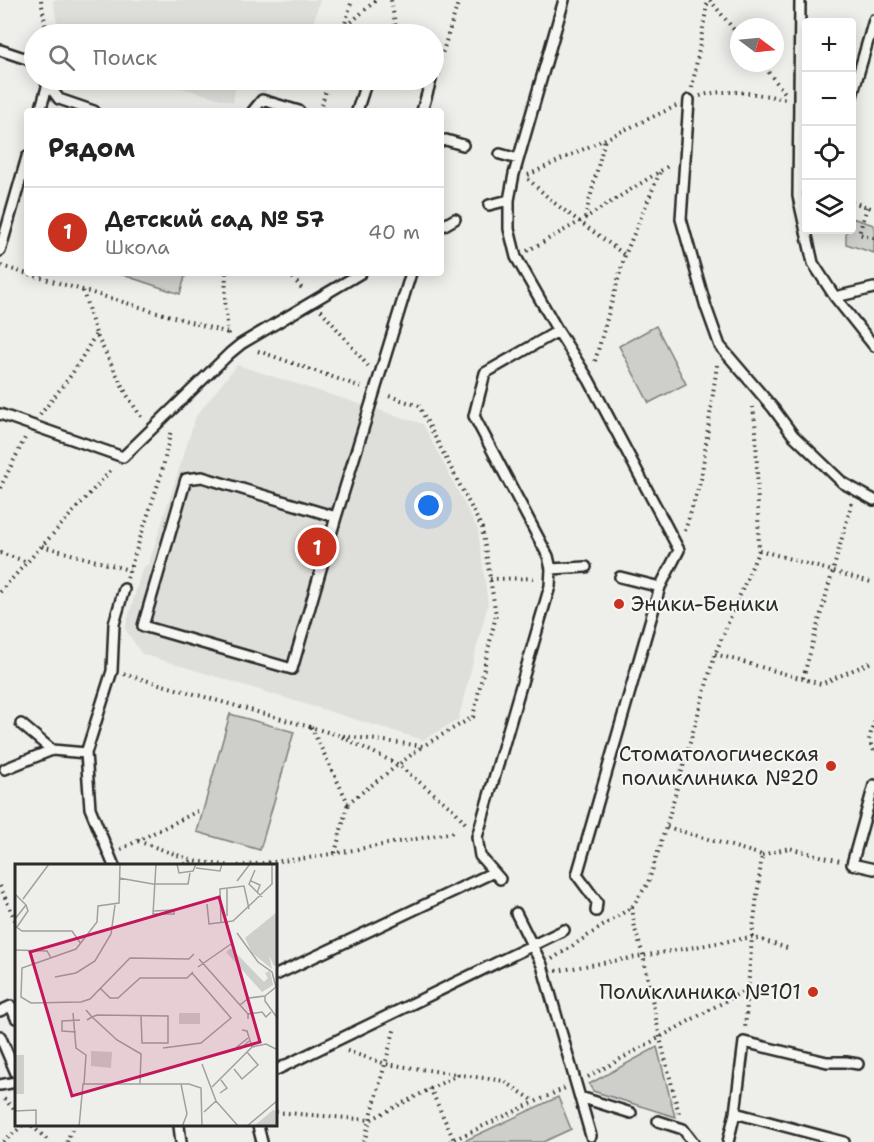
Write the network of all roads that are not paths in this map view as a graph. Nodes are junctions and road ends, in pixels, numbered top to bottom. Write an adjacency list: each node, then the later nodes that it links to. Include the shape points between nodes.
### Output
1 (564, 0): 23 (lane)
2 (800, 0): 6 (lane)
3 (874, 21): 7 (lane)
4 (0, 51): 5 (lane)
5 (24, 58)
6 (802, 72)
7 (856, 82)
8 (44, 90): 13 (lane)
9 (52, 90): 14 (lane, via 59,99)
10 (364, 90): 17 (lane)
11 (428, 90): 18 (lane)
12 (689, 100): 39 (lane, via 681,219 720,346 793,435 843,483)
13 (41, 108)
14 (85, 108)
15 (255, 108): 16 (lane, via 262,100)
16 (289, 108)
17 (358, 108)
18 (423, 108)
19 (802, 125): 33 (lane, via 798,196 813,263)
20 (444, 140): 21 (lane)
21 (463, 145)
22 (500, 154): 23 (lane)
23 (518, 159): 25 (lane)
24 (24, 167): 29 (lane)
25 (509, 200): 26 (lane); 34 (lane, via 509,229 516,257)
26 (489, 205)
27 (455, 219): 28 (lane)
28 (444, 225)
29 (0, 251)
30 (356, 276): 36 (lane, via 241,344 123,457)
31 (410, 276): 40 (lane)
32 (874, 288): 33 (lane)
33 (835, 297): 35 (lane)
34 (558, 332): 42 (lane, via 485,373 474,416 548,556); 44 (lane, via 589,380 679,550)
35 (874, 346)
36 (0, 414)
37 (176, 476): 38 (lane)
38 (186, 479): 40 (lane, via 202,477); 40 (lane, via 143,626 292,669)
39 (874, 500)
40 (336, 517)
41 (586, 567): 42 (lane)
42 (551, 569): 57 (lane, via 550,586 477,837 480,856 497,876)
43 (620, 577): 44 (lane)
44 (660, 587): 53 (lane, via 577,875 597,902)
45 (124, 589): 48 (lane, via 114,624 112,671)
46 (21, 724): 47 (lane)
47 (52, 750): 48 (lane); 49 (lane)
48 (86, 753): 51 (lane, via 90,808)
49 (5, 769)
50 (874, 785): 52 (lane, via 852,864)
51 (113, 864)
52 (874, 869)
53 (596, 910)
54 (516, 913): 56 (lane)
55 (564, 930): 56 (lane)
56 (532, 945): 62 (lane); 66 (lane, via 543,969)
57 (278, 974)
58 (0, 1011): 59 (lane, via 11,1006)
59 (15, 1016)
60 (0, 1036): 63 (lane)
61 (858, 1064): 68 (lane, via 827,1062 744,1042)
62 (278, 1069)
63 (15, 1071)
64 (15, 1082): 65 (lane)
65 (0, 1085)
66 (580, 1097): 67 (lane); 72 (lane)
67 (631, 1113)
68 (735, 1113): 76 (lane); 77 (lane)
69 (658, 1122): 75 (lane, via 683,1129)
70 (179, 1127): 73 (lane)
71 (258, 1127): 74 (lane)
72 (591, 1136)
73 (181, 1142)
74 (262, 1142)
75 (693, 1142)
76 (728, 1142)
77 (844, 1142)

